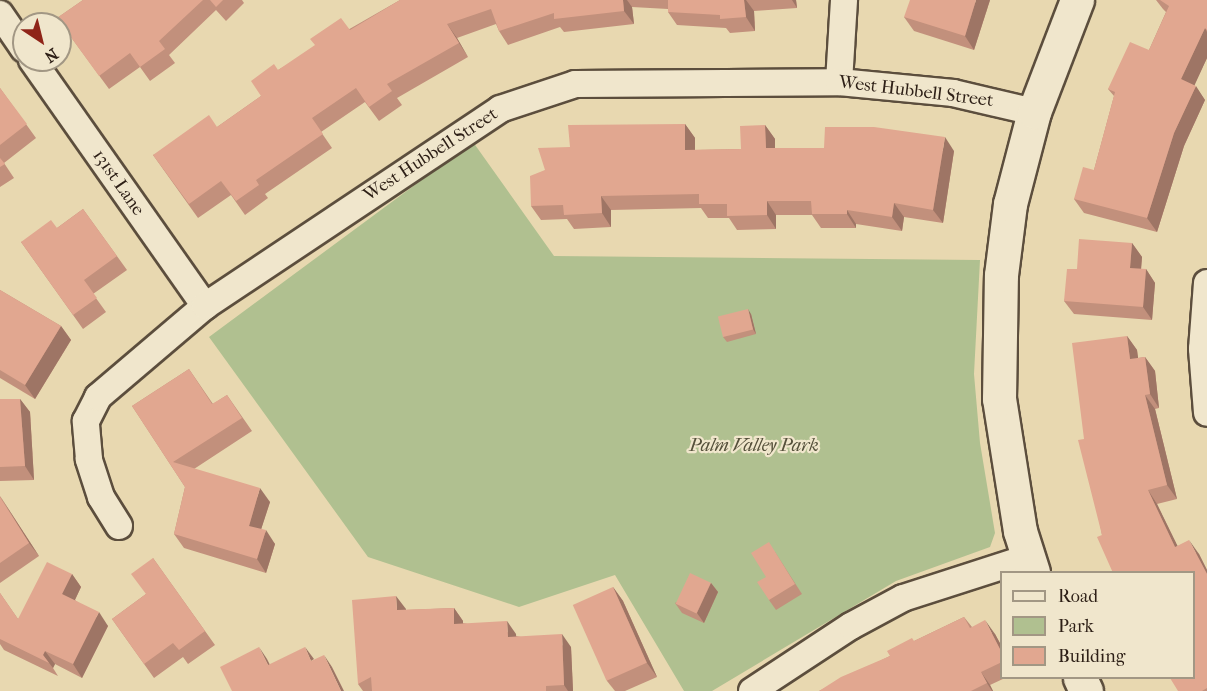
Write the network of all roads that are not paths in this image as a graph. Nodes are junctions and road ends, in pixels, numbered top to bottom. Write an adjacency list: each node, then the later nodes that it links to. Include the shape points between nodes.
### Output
1 (14, 0): 4 (street)
2 (844, 0): 7 (street)
3 (1077, 0): 8 (street)
4 (0, 12): 5 (street)
5 (12, 30)
6 (40, 72): 10 (street, 131st Lane)
7 (839, 82): 8 (street, West Hubbell Street, via 953,93); 10 (street, West Hubbell Street, via 575,84 500,109)
8 (1034, 112): 13 (street, via 1010,204 997,345 1004,441)
9 (1207, 283): 11 (street, via 1202,349)
10 (205, 306): 12 (street, West Hubbell Street, via 115,379 98,397 86,421 89,459 101,497)
11 (1207, 413)
12 (119, 526)
13 (1030, 565): 14 (street)
14 (1007, 571)
15 (1000, 573): 16 (street, via 903,598 851,626)
16 (752, 691)

